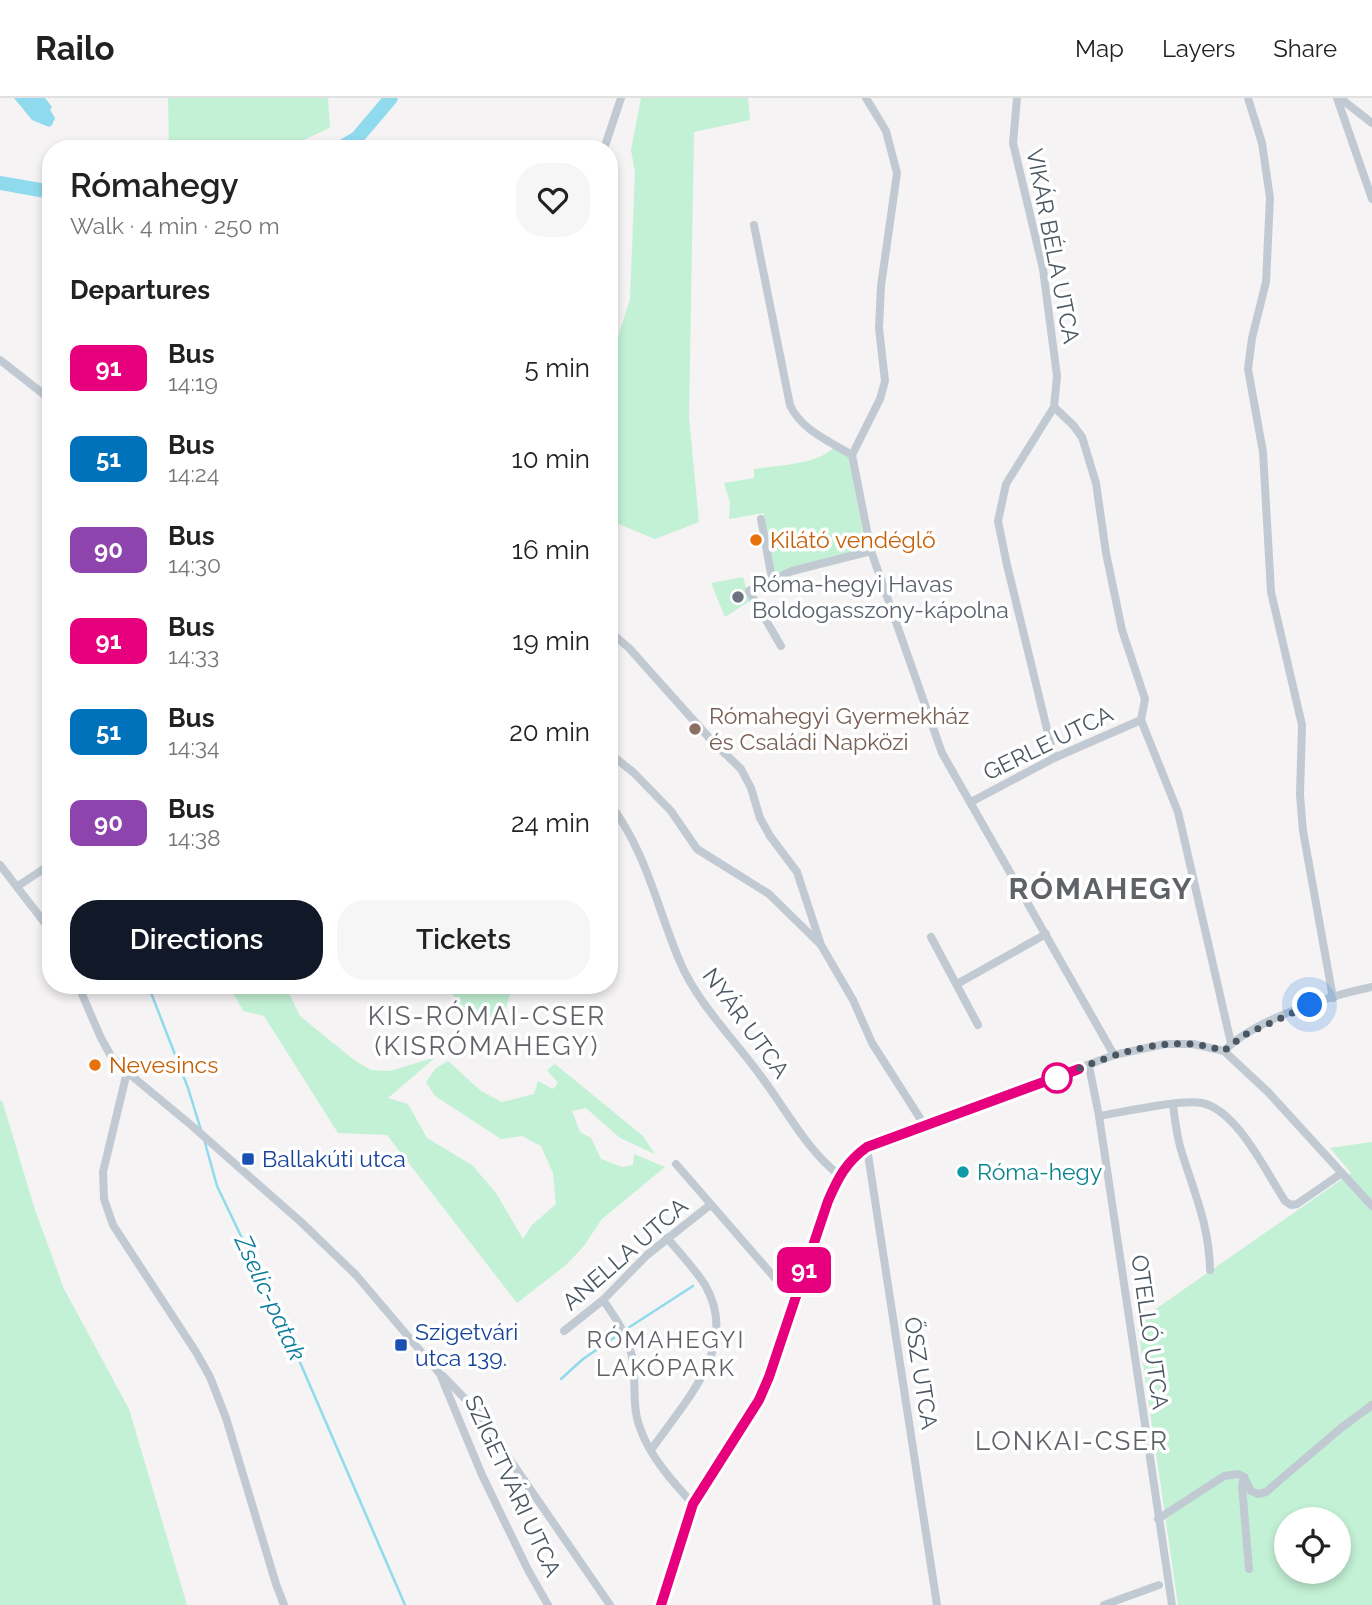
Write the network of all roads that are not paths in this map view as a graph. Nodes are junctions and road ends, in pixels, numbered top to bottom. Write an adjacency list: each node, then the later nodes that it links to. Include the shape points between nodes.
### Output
1 (621, 98): 7 (street)
2 (866, 98): 13 (street, via 886,131 897,173 878,328 886,381)
3 (1017, 98): 12 (street, VIKÁR BÉLA UTCA, via 1013,143 1043,269 1057,376)
4 (1248, 98): 34 (street, via 1262,143 1270,198 1266,282 1248,369 1263,453 1272,592 1302,724 1303,831)
5 (1338, 98): 6 (street); 8 (street)
6 (1372, 123)
7 (607, 140)
8 (1372, 199)
9 (754, 225): 13 (street, via 790,405 806,427)
10 (0, 360): 11 (street)
11 (42, 393)
12 (1054, 407): 19 (street, via 1082,436 1096,483 1122,630 1144,699); 20 (street, VIKÁR BÉLA UTCA, via 1006,484 998,521)
13 (852, 456): 15 (street)
14 (761, 519): 16 (street)
15 (871, 551): 16 (street); 22 (street, via 942,753)
16 (772, 579): 18 (street, via 749,591)
17 (618, 639): 30 (street, via 741,769 769,836 797,872)
18 (781, 646)
19 (1142, 720): 20 (street, GERLE UTCA); 36 (street, via 1178,813)
20 (1054, 758): 22 (street, GERLE UTCA)
21 (618, 760): 30 (street, via 671,811 697,849 769,894)
22 (971, 802): 28 (street)
23 (618, 816): 47 (street, NYÁR UTCA, via 635,841 681,965 812,1150)
24 (0, 865): 26 (street)
25 (42, 870): 26 (street)
26 (18, 886): 27 (street)
27 (42, 919)
28 (1046, 934): 31 (street); 38 (street)
29 (931, 937): 31 (street)
30 (821, 945): 43 (street, via 872,1043)
31 (957, 984): 35 (street)
32 (1372, 987): 34 (street)
33 (82, 994): 40 (street, SZIGETVÁRI UTCA, via 111,1056)
34 (1333, 998): 36 (street, via 1272,1021)
35 (978, 1026)
36 (1231, 1043): 37 (street)
37 (1224, 1051): 38 (street, via 1165,1044); 46 (street)
38 (1114, 1055): 39 (street)
39 (1089, 1066): 42 (street, OTELLÓ UTCA); 43 (street)
40 (127, 1073): 55 (street, SZIGETVÁRI UTCA, via 301,1222 356,1275); 63 (street, via 103,1172 104,1199 113,1225 210,1377)
41 (1173, 1105): 42 (street); 46 (street, via 1203,1103 1226,1115 1291,1205); 51 (street, via 1181,1152 1202,1213)
42 (1099, 1116): 60 (street, OTELLÓ UTCA)
43 (925, 1126): 44 (street)
44 (867, 1147): 47 (street); 67 (street, ŐSZ UTCA)
45 (676, 1164): 48 (street)
46 (1342, 1173): 49 (street)
47 (839, 1175): 53 (street)
48 (710, 1205): 50 (street, ANELLA UTCA); 53 (street)
49 (1372, 1206)
50 (667, 1238): 52 (street, ANELLA UTCA); 57 (street, via 705,1284 714,1305 718,1337 705,1372)
51 (1210, 1270)
52 (603, 1300): 54 (street, ANELLA UTCA); 57 (street, via 628,1342 636,1413)
53 (794, 1300): 59 (street, via 759,1400)
54 (564, 1331)
55 (440, 1374): 64 (street, SZIGETVÁRI UTCA, via 482,1475); 65 (street, via 475,1409)
56 (1372, 1405): 58 (street, via 1266,1492 1251,1491)
57 (650, 1450): 59 (street)
58 (1244, 1477): 60 (street, via 1224,1476); 61 (street)
59 (693, 1504): 66 (street)
60 (1158, 1519): 69 (street, OTELLÓ UTCA)
61 (1249, 1569)
62 (1159, 1586): 68 (street)
63 (284, 1605)
64 (548, 1605)
65 (610, 1605)
66 (661, 1605)
67 (937, 1605)
68 (1104, 1605)
69 (1172, 1605)

